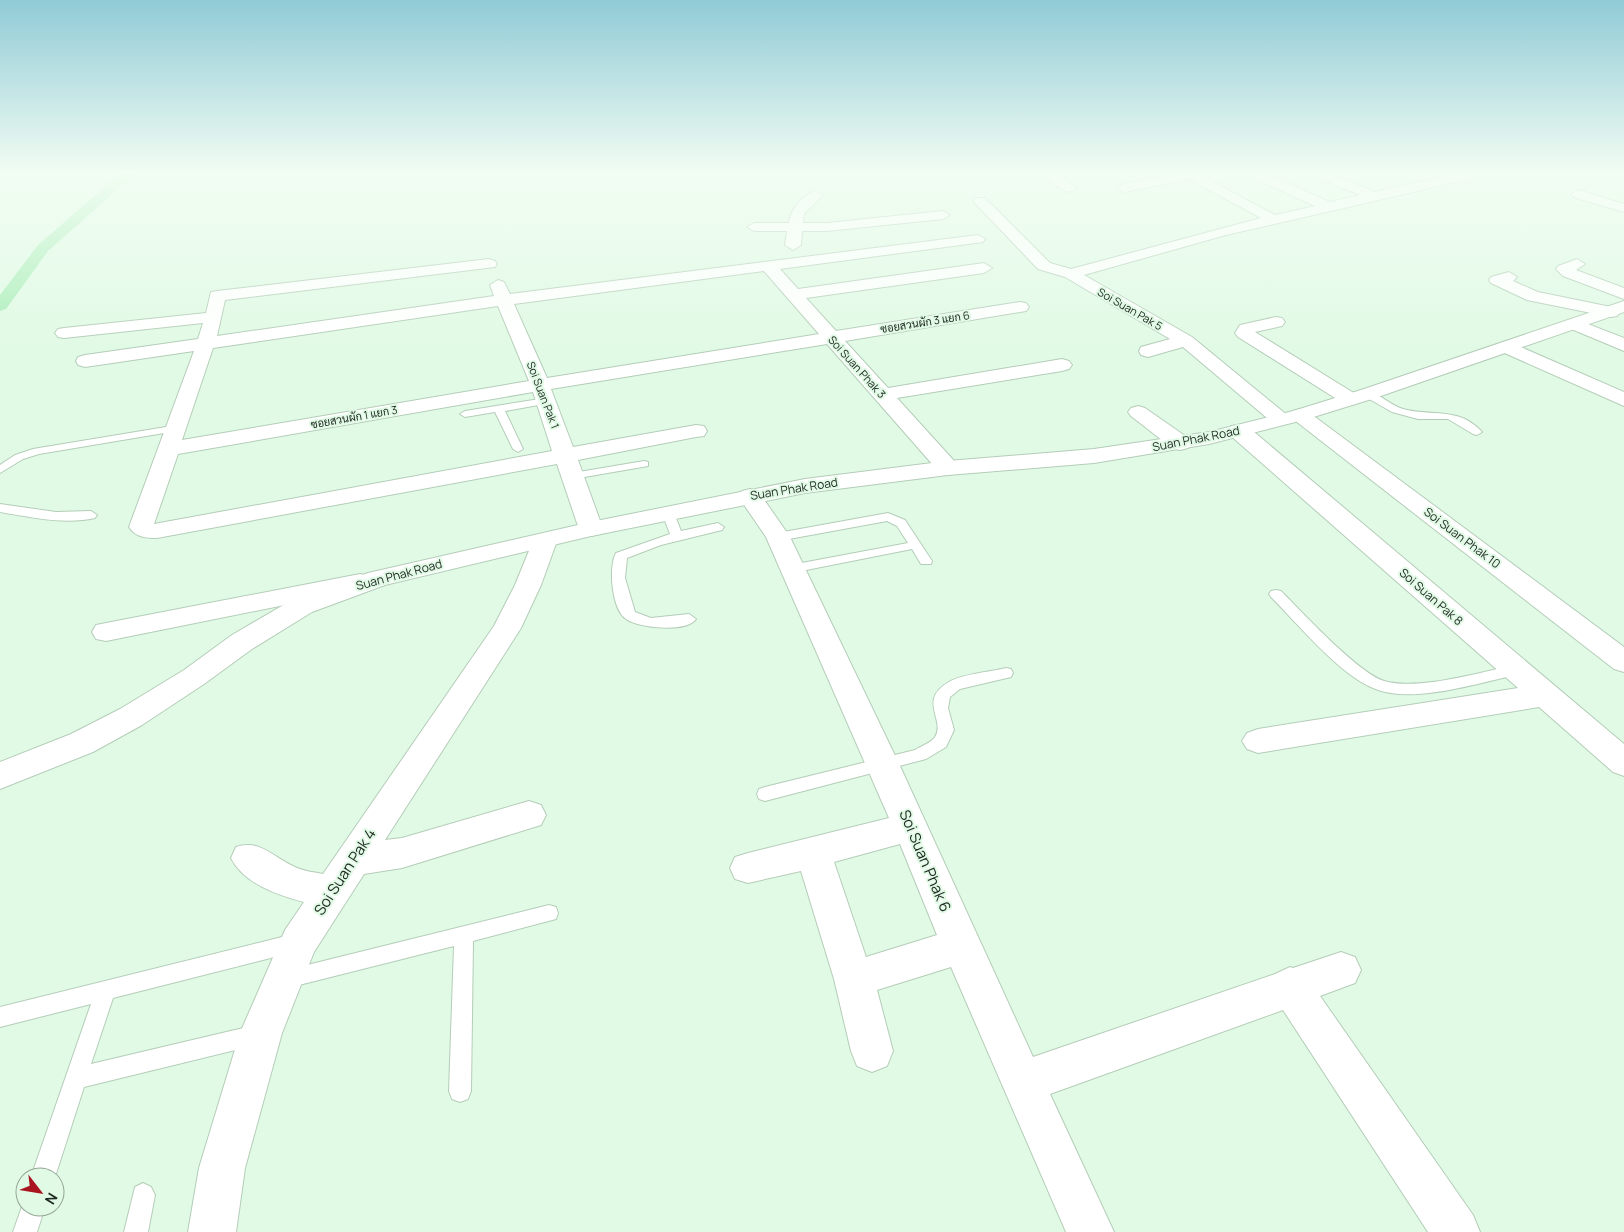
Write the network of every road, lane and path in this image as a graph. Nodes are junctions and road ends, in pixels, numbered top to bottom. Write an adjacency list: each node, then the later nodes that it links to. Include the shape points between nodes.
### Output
1 (793, 231): 5 (street)
2 (1010, 231): 8 (street, Soi Suan Pak 5, via 1044,266)
3 (1224, 231): 8 (street)
4 (978, 239): 5 (street)
5 (774, 255): 10 (street, Soi Suan Phak 3); 11 (street)
6 (1577, 264): 13 (street, via 1564,269)
7 (984, 268): 10 (street)
8 (1070, 274): 19 (street, Soi Suan Pak 5)
9 (1509, 277): 13 (street, via 1497,280 1533,296)
10 (793, 295): 18 (street, Soi Suan Phak 3)
11 (505, 300): 14 (street, Soi Suan Pak 1, via 487,257 217,296); 20 (street); 26 (street, Soi Suan Pak 1)
12 (1020, 307): 18 (street, ซอยสวนผัก 3 แยก 6)
13 (1620, 307): 16 (street, Suan Phak Road)
14 (214, 317): 17 (street); 20 (street)
15 (1276, 322): 28 (street, via 1246,329 1244,333)
16 (1575, 324): 21 (street); 22 (street, Suan Phak Road)
17 (64, 334)
18 (830, 337): 26 (street, ซอยสวนผัก 3 แยก 6); 27 (street, Soi Suan Phak 3)
19 (1186, 341): 23 (street); 33 (street, Soi Suan Pak 5)
20 (206, 342): 24 (street); 34 (street)
21 (1624, 345)
22 (1507, 347): 28 (street, Suan Phak Road); 29 (street)
23 (1148, 351)
24 (85, 361)
25 (1062, 365): 27 (street)
26 (543, 393): 30 (lane); 39 (street, ซอยสวนผัก 1 แยก 3); 42 (street, Soi Suan Pak 1)
27 (882, 395): 43 (street, Soi Suan Phak 3)
28 (1359, 397): 33 (street, Suan Phak Road); 37 (lane, via 1418,416 1450,416)
29 (1624, 400)
30 (499, 409): 32 (lane); 40 (lane)
31 (1138, 412): 38 (street)
32 (465, 414)
33 (1290, 417): 36 (street, Suan Phak Road); 61 (street, Soi Suan Phak 10)
34 (178, 428): 39 (street); 44 (lane, via 37,451 19,457)
35 (696, 431): 42 (street)
36 (1239, 431): 38 (street, Suan Phak Road); 62 (street, Soi Suan Pak 8)
37 (1477, 432)
38 (1180, 443): 43 (street, Suan Phak Road, via 1094,456)
39 (167, 450): 42 (street, via 141,527 149,531)
40 (518, 450)
41 (644, 464): 42 (lane)
42 (569, 466): 50 (street, Soi Suan Pak 1)
43 (948, 468): 45 (street, Suan Phak Road)
44 (0, 470)
45 (750, 496): 47 (street, Suan Phak Road); 52 (street, Soi Suan Phak 6)
46 (0, 508): 48 (lane, via 42,515)
47 (668, 513): 50 (street, Suan Phak Road); 51 (lane)
48 (91, 515)
49 (718, 527): 51 (lane)
50 (591, 529): 53 (street, Suan Phak Road)
51 (677, 536): 59 (lane, via 621,556 617,567 620,592 629,615 643,623)
52 (778, 537): 54 (lane, via 888,517 902,523); 56 (street, Soi Suan Phak 6)
53 (545, 541): 57 (street, Suan Phak Road); 74 (street, Soi Suan Pak 4, via 507,628)
54 (915, 545): 55 (lane); 56 (lane)
55 (926, 561)
56 (790, 569): 67 (street, Soi Suan Phak 6)
57 (377, 579): 60 (street); 68 (street, Suan Phak Road, via 302,606 131,717 82,743)
58 (1276, 594): 62 (lane, via 1361,674 1379,685 1416,688)
59 (689, 619)
60 (106, 632)
61 (1624, 662)
62 (1516, 670): 64 (street, Soi Suan Pak 8)
63 (1006, 673): 67 (lane, via 955,686 943,694 940,708 946,730 940,743 920,755)
64 (1545, 695): 65 (street); 66 (street, Soi Suan Pak 8)
65 (1258, 741)
66 (1624, 763)
67 (884, 766): 69 (lane); 71 (street, Soi Suan Phak 6)
68 (0, 776)
69 (765, 794)
70 (529, 815): 74 (street, via 402,853)
71 (910, 827): 72 (street); 80 (street, Soi Suan Phak 6)
72 (813, 853): 75 (street); 82 (street)
73 (249, 858): 76 (street, via 270,874 293,884)
74 (353, 860): 76 (street, Soi Suan Pak 4)
75 (748, 868)
76 (331, 892): 79 (street, Soi Suan Pak 4)
77 (549, 913): 78 (lane)
78 (464, 934): 83 (lane); 91 (lane)
79 (299, 942): 83 (street, Soi Suan Pak 4); 85 (lane)
80 (961, 946): 82 (street); 90 (street, Soi Suan Phak 6)
81 (1341, 970): 84 (street)
82 (854, 979): 88 (street)
83 (283, 980): 87 (street, Soi Suan Pak 4)
84 (1290, 986): 90 (street); 99 (street)
85 (106, 990): 86 (lane); 89 (lane)
86 (0, 1017)
87 (261, 1034): 89 (lane); 97 (street, Soi Suan Pak 4, via 222,1168)
88 (872, 1051)
89 (76, 1078): 92 (lane)
90 (1024, 1082): 98 (street, Soi Suan Phak 6)
91 (460, 1091)
92 (46, 1167)
93 (143, 1195): 96 (lane)
94 (29, 1217): 95 (lane)
95 (24, 1232)
96 (136, 1232)
97 (212, 1232)
98 (1090, 1232)
99 (1456, 1232)

